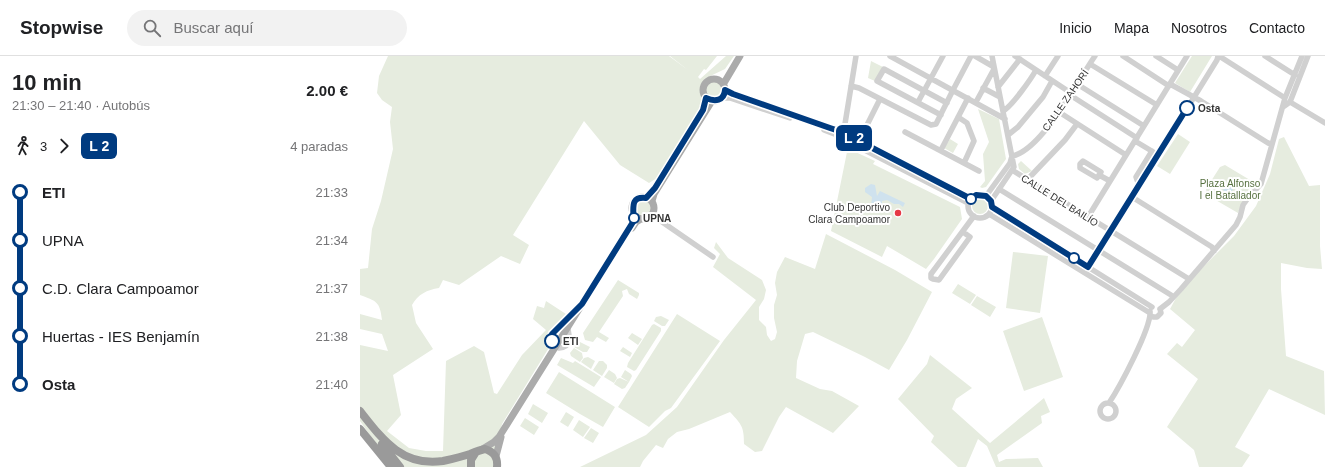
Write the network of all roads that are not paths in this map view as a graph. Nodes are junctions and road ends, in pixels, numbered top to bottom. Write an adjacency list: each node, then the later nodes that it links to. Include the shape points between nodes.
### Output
1 (737, 56): 27 (main road)
2 (740, 56): 27 (main road)
3 (856, 56): 30 (street)
4 (890, 56): 25 (street)
5 (943, 56): 25 (street)
6 (971, 56): 33 (street)
7 (975, 56): 20 (street)
8 (992, 56): 20 (street)
9 (1057, 56): 24 (street)
10 (1095, 56): 19 (street, CALLE ZAHORÍ)
11 (1123, 56): 29 (street)
12 (1156, 56): 22 (street)
13 (1187, 56): 22 (street)
14 (1218, 56): 37 (street); 40 (street)
15 (1265, 56): 23 (street)
16 (1302, 56): 23 (street)
17 (1308, 56): 45 (street)
18 (1018, 58): 21 (street); 31 (street)
19 (1090, 64): 28 (street, CALLE ZAHORÍ); 47 (street)
20 (994, 68): 31 (street); 32 (street)
21 (1036, 70): 24 (street); 49 (street)
22 (1178, 70): 29 (street)
23 (1295, 75): 40 (street)
24 (1045, 76): 26 (street)
25 (931, 78): 33 (street); 34 (street)
26 (1052, 81): 35 (street); 60 (street, via 1043,97)
27 (723, 84): 38 (main road, via 725,93); 42 (main road, via 714,78 706,82 703,90); 57 (street, via 733,94)
28 (1077, 84): 35 (street, CALLE ZAHORÍ); 56 (street)
29 (1169, 85): 37 (street); 47 (street)
30 (851, 86): 41 (street); 57 (street)
31 (998, 87): 36 (street)
32 (983, 88): 36 (street); 44 (street)
33 (953, 90): 39 (street); 46 (street)
34 (924, 91): 43 (street); 43 (street, via 884,69 877,81); 46 (street)
35 (1070, 94): 50 (street, CALLE ZAHORÍ); 61 (street)
36 (1000, 97): 49 (street)
37 (1194, 97): 64 (street); 68 (street)
38 (722, 98): 42 (main road); 57 (street, via 730,98)
39 (968, 98): 44 (street); 52 (street)
40 (1285, 98): 48 (street)
41 (880, 99): 51 (street, via 931,125 934,125); 63 (street)
42 (709, 100): 80 (main road)
43 (918, 102): 51 (street)
44 (976, 102): 53 (street)
45 (1290, 102): 48 (street); 54 (street)
46 (947, 103): 51 (street)
47 (1157, 105): 56 (street)
48 (1283, 107): 64 (street)
49 (1003, 111): 53 (street)
50 (1059, 112): 55 (street); 69 (street, CALLE ZAHORÍ, via 1028,148)
51 (941, 115)
52 (958, 117): 65 (street); 70 (street, via 967,123 974,141)
53 (1005, 118): 60 (street)
54 (1325, 123)
55 (1077, 124): 67 (street); 74 (street)
56 (1144, 126): 61 (street)
57 (840, 132): 59 (street, via 848,131); 62 (street, via 839,141)
58 (906, 132): 65 (street)
59 (849, 135): 62 (street); 63 (street)
60 (1008, 135): 69 (street)
61 (1136, 139): 66 (street); 67 (street)
62 (847, 141): 81 (street)
63 (859, 141): 81 (street)
64 (1272, 144): 92 (street, via 1261,184 1246,202 1236,225)
65 (941, 150): 70 (street)
66 (1152, 151): 68 (street); 76 (street, via 1136,177)
67 (1126, 155): 75 (street)
68 (1158, 155): 76 (street)
69 (1012, 156): 71 (street); 78 (street, via 1010,163)
70 (964, 162): 72 (street)
71 (1012, 170): 74 (street, CALLE DEL BAILÍO); 77 (street)
72 (979, 171)
73 (1099, 175): 75 (street)
74 (1027, 180): 87 (street, CALLE DEL BAILÍO)
75 (1110, 181): 87 (street)
76 (1140, 184): 79 (street)
77 (999, 189): 82 (street); 91 (street)
78 (986, 196): 81 (street, via 976,195); 82 (street)
79 (1132, 198): 89 (street); 92 (street, via 1212,247)
80 (649, 199): 83 (main road, via 636,200 632,207); 85 (main road, via 654,208)
81 (969, 201): 86 (street, via 969,211)
82 (991, 204): 84 (street); 94 (street)
83 (634, 214): 88 (main road); 101 (main road, via 629,229)
84 (989, 214): 86 (street, via 982,218); 98 (street)
85 (652, 215): 88 (main road); 93 (street)
86 (974, 216): 90 (street)
87 (1088, 217): 89 (street, CALLE DEL BAILÍO)
88 (641, 219): 101 (main road, via 636,222)
89 (1111, 231): 91 (street); 95 (street, CALLE DEL BAILÍO)
90 (962, 232): 90 (street, via 931,274 933,279 939,280 970,237)
91 (1099, 251): 94 (street); 96 (street)
92 (1214, 251): 95 (street)
93 (713, 257)
94 (1088, 267): 98 (street)
95 (1189, 279): 97 (street)
96 (1171, 295)
97 (1160, 309): 98 (street, via 1156,306); 99 (street, via 1161,313)
98 (1151, 312): 99 (street); 100 (street)
99 (1157, 317): 100 (street)
100 (1146, 329): 102 (street)
101 (556, 347): 108 (main road, via 499,436); 109 (main road, via 500,438)
102 (1118, 389): 103 (street); 104 (street)
103 (1109, 403): 104 (street); 104 (street, via 1101,407 1100,413 1104,418 1113,417)
104 (1116, 409)
105 (360, 411): 108 (highway, via 383,440 404,456 416,460 440,461)
106 (360, 417): 112 (highway)
107 (360, 430): 110 (highway); 111 (highway)
108 (479, 451): 109 (highway, via 490,451); 113 (highway, via 470,460)
109 (496, 456): 114 (highway)
110 (386, 467)
111 (391, 467)
112 (400, 467)
113 (471, 467)
114 (497, 467)

